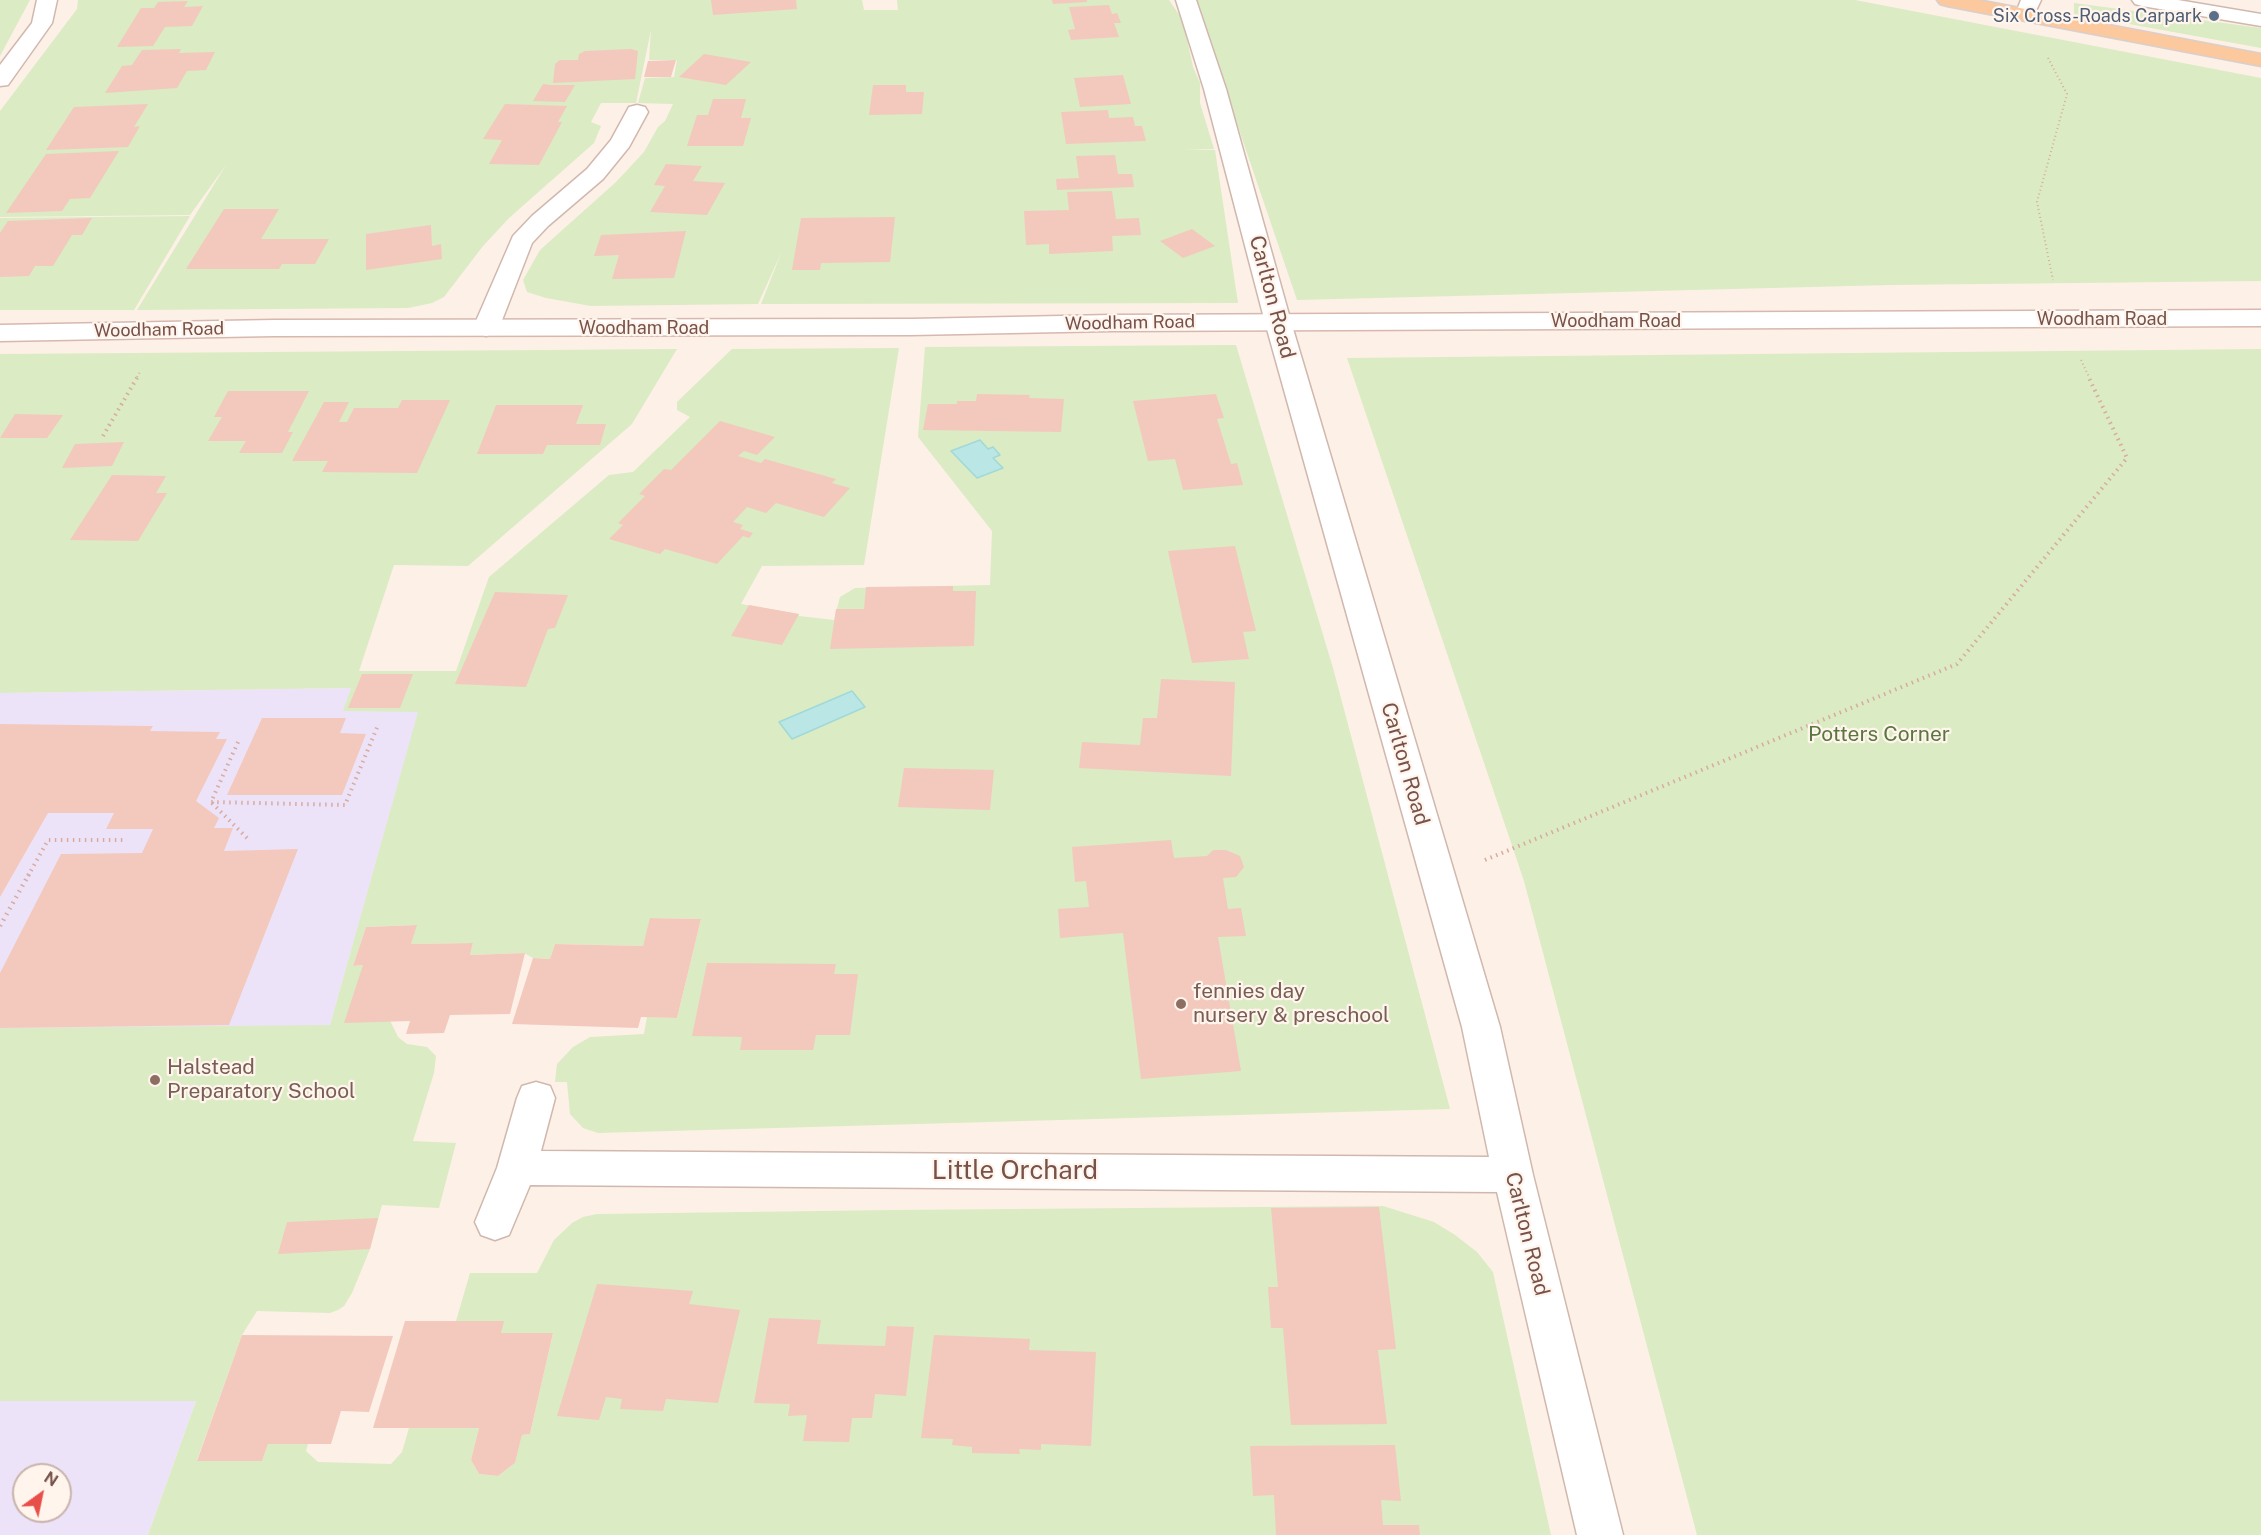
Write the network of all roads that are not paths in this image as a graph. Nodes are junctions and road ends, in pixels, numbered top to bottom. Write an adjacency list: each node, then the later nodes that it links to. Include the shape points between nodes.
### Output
1 (47, 0): 8 (street, via 42,23)
2 (1186, 0): 11 (street, Carlton Road, via 1215,89)
3 (1947, 0): 5 (main road)
4 (2142, 0): 6 (street)
5 (2028, 8): 7 (main road)
6 (2261, 20)
7 (2261, 60)
8 (0, 80)
9 (637, 112): 12 (street, via 621,142 595,174 521,241)
10 (2261, 318): 11 (street, Woodham Road)
11 (1278, 322): 12 (street, Woodham Road); 16 (street, Carlton Road, via 1481,1027)
12 (486, 328): 13 (street, Woodham Road)
13 (0, 333)
14 (536, 1098): 15 (street)
15 (517, 1168): 16 (street, Little Orchard); 17 (street)
16 (1513, 1175): 18 (street, Carlton Road)
17 (495, 1222)
18 (1600, 1535)

